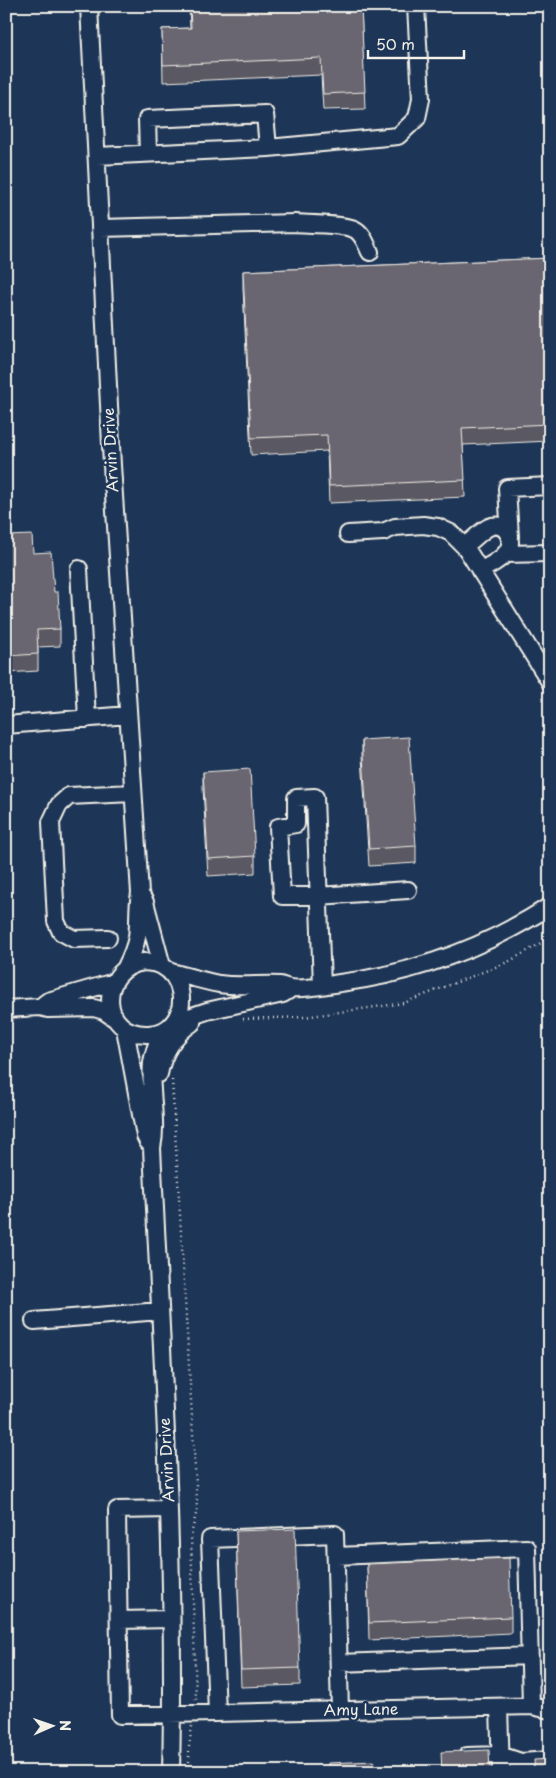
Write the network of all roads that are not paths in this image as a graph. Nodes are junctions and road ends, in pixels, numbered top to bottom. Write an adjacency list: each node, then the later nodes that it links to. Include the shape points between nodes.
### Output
1 (89, 6): 5 (street, Arvin Drive)
2 (416, 6): 3 (street, via 421,99 417,118 398,136)
3 (268, 148): 4 (street); 4 (street, via 266,114 147,119)
4 (148, 154): 5 (street)
5 (97, 156): 6 (street, Arvin Drive)
6 (100, 228): 7 (street, via 324,225 354,229 363,237); 17 (street, Arvin Drive)
7 (370, 252)
8 (550, 486): 10 (street, via 507,488)
9 (348, 534): 11 (street, via 430,526 451,533)
10 (510, 537): 11 (street, via 502,527 496,526 467,544); 13 (street, via 511,544)
11 (466, 548): 15 (street)
12 (550, 553): 13 (street)
13 (505, 554): 15 (street)
14 (79, 569): 18 (street)
15 (480, 571): 16 (street)
16 (550, 682)
17 (128, 716): 18 (street); 20 (street, Arvin Drive)
18 (87, 719): 19 (street)
19 (6, 725)
20 (133, 793): 22 (street, Arvin Drive); 25 (street, via 69,796 58,805 51,822 56,920 62,932 74,940)
21 (408, 890): 23 (street)
22 (140, 893): 26 (street, Arvin Drive, via 137,936); 27 (street, Arvin Drive, via 146,902)
23 (318, 896): 23 (street, via 315,797 296,798 296,824 278,827 282,896); 29 (street)
24 (550, 906): 29 (street, via 529,920 457,955 372,979)
25 (108, 938)
26 (126, 967): 27 (street, via 144,962); 28 (street, Arvin Drive)
27 (166, 969): 30 (street, via 220,984); 34 (street, Arvin Drive, via 179,985 181,994)
28 (114, 982): 31 (street); 35 (street, Arvin Drive, via 110,1000)
29 (322, 986): 30 (street)
30 (291, 988): 33 (street, via 283,994)
31 (40, 1006): 32 (street); 35 (street, via 48,1009 94,1008 104,1011)
32 (6, 1009)
33 (207, 1011): 34 (street); 37 (street, via 171,1042 160,1069)
34 (174, 1022): 36 (street)
35 (120, 1024): 36 (street, via 143,1034); 38 (street, Arvin Drive, via 145,1136)
36 (161, 1033): 37 (street, Arvin Drive, via 152,1063)
37 (153, 1103): 38 (street, Arvin Drive, via 155,1135)
38 (152, 1148): 39 (street, Arvin Drive)
39 (160, 1311): 40 (street); 41 (street, Arvin Drive)
40 (34, 1321)
41 (169, 1509): 43 (street, Arvin Drive); 44 (street, via 117,1510)
42 (336, 1556): 45 (street, via 527,1548); 46 (street); 51 (street, via 335,1534 210,1538)
43 (171, 1618): 44 (street); 52 (street, Arvin Drive)
44 (119, 1620): 52 (street, Amy Lane, via 120,1714)
45 (530, 1656): 46 (street); 47 (street)
46 (339, 1663): 49 (street)
47 (531, 1706): 48 (street, Amy Lane); 50 (street, Amy Lane)
48 (499, 1707): 49 (street, Amy Lane); 53 (street)
49 (340, 1710): 51 (street, Amy Lane)
50 (550, 1710)
51 (217, 1713): 52 (street, Amy Lane)
52 (172, 1714): 57 (street, Arvin Drive)
53 (500, 1754): 54 (street); 56 (street); 58 (street)
54 (452, 1757)
55 (550, 1760): 56 (street)
56 (521, 1767)
57 (171, 1772)
58 (501, 1772)

